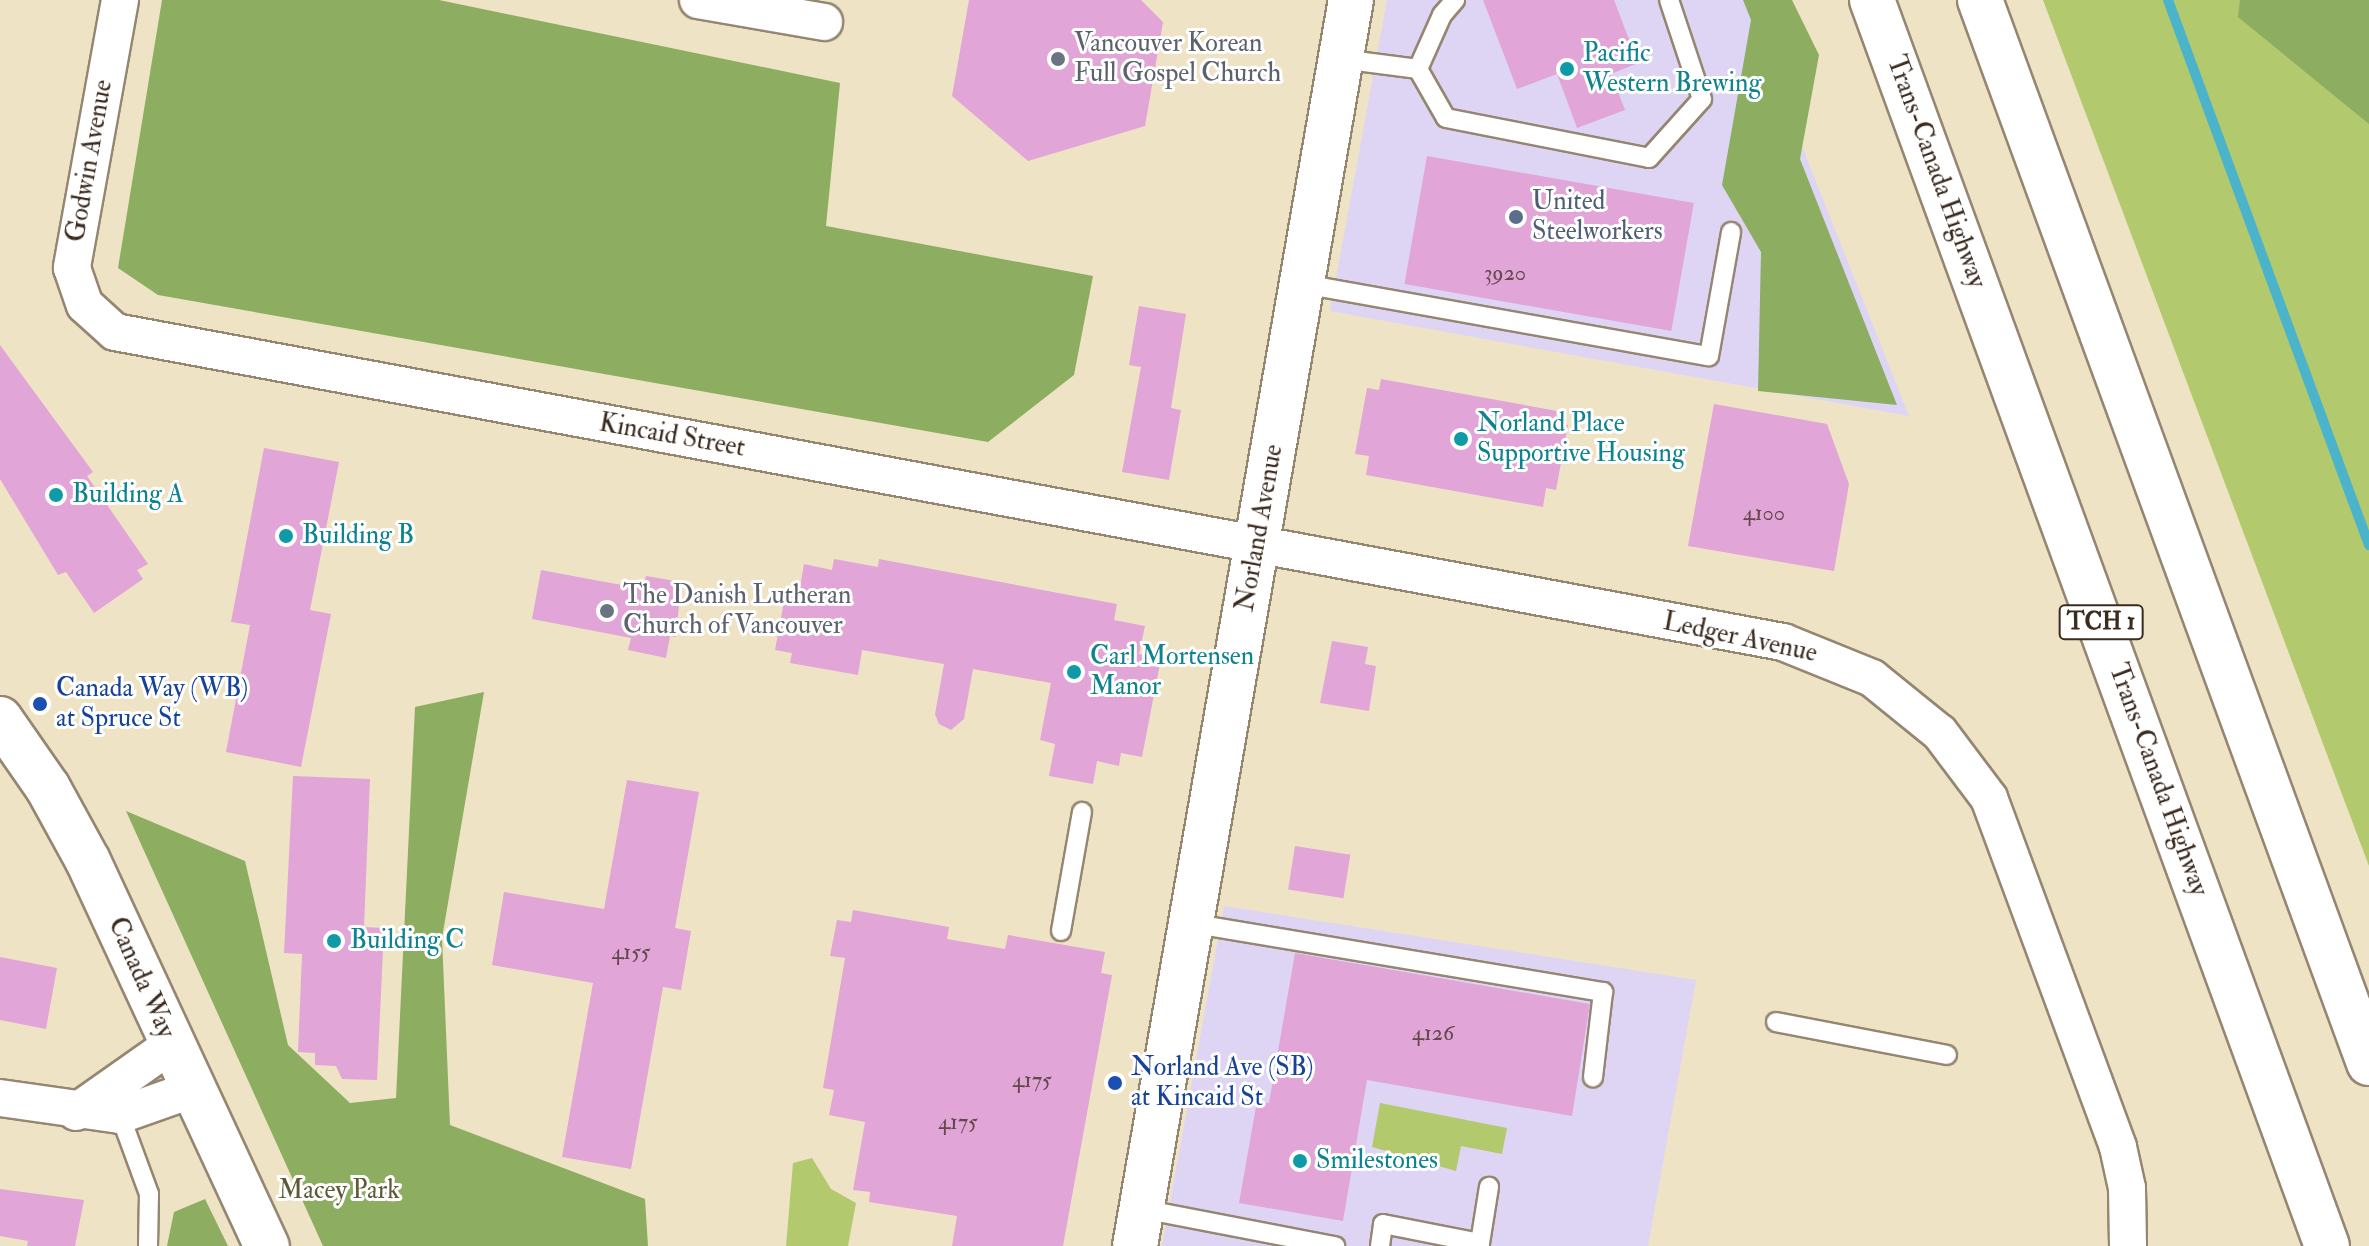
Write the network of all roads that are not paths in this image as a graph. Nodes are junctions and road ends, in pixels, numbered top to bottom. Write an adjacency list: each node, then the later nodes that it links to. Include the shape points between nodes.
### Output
1 (120, 0): 13 (street, Godwin Avenue, via 72,268 78,295)
2 (698, 0): 8 (street)
3 (1351, 0): 9 (main road, Norland Avenue)
4 (1455, 0): 10 (lane, via 1442,15)
5 (1669, 0): 10 (lane, via 1702,99 1649,158 1446,118)
6 (1872, 0): 35 (main road, Trans-Canada Highway / TCH 1)
7 (1980, 0): 22 (main road)
8 (824, 22)
9 (1341, 59): 10 (lane); 12 (main road, Norland Avenue)
10 (1418, 69)
11 (1731, 232): 12 (lane, via 1709,356)
12 (1303, 284): 14 (main road, Norland Avenue)
13 (92, 317): 14 (street, Kincaid Street, via 143,341)
14 (1257, 546): 17 (main road, Norland Avenue); 34 (street, Ledger Avenue, via 1783,642 1845,664 1909,703 1965,762 1989,798 2118,1147 2127,1188)
15 (0, 719): 20 (main road, Canada Way, via 48,788 88,861)
16 (1082, 812): 18 (lane)
17 (1190, 923): 23 (lane, via 1603,992); 29 (main road, Norland Avenue)
18 (1061, 931)
19 (1776, 1022): 21 (lane)
20 (171, 1045): 24 (main road, Canada Way); 26 (street)
21 (1947, 1055)
22 (2369, 1063)
23 (1593, 1077)
24 (191, 1090): 27 (street); 31 (main road, Canada Way)
25 (0, 1098): 26 (street)
26 (76, 1112): 27 (street)
27 (120, 1115): 30 (lane, via 149,1194)
28 (1489, 1187): 33 (lane, via 1480,1243 1383,1224)
29 (1138, 1228): 32 (lane)
30 (148, 1246)
31 (267, 1246)
32 (1335, 1246)
33 (1380, 1246)
34 (2128, 1246)
35 (2327, 1246)

